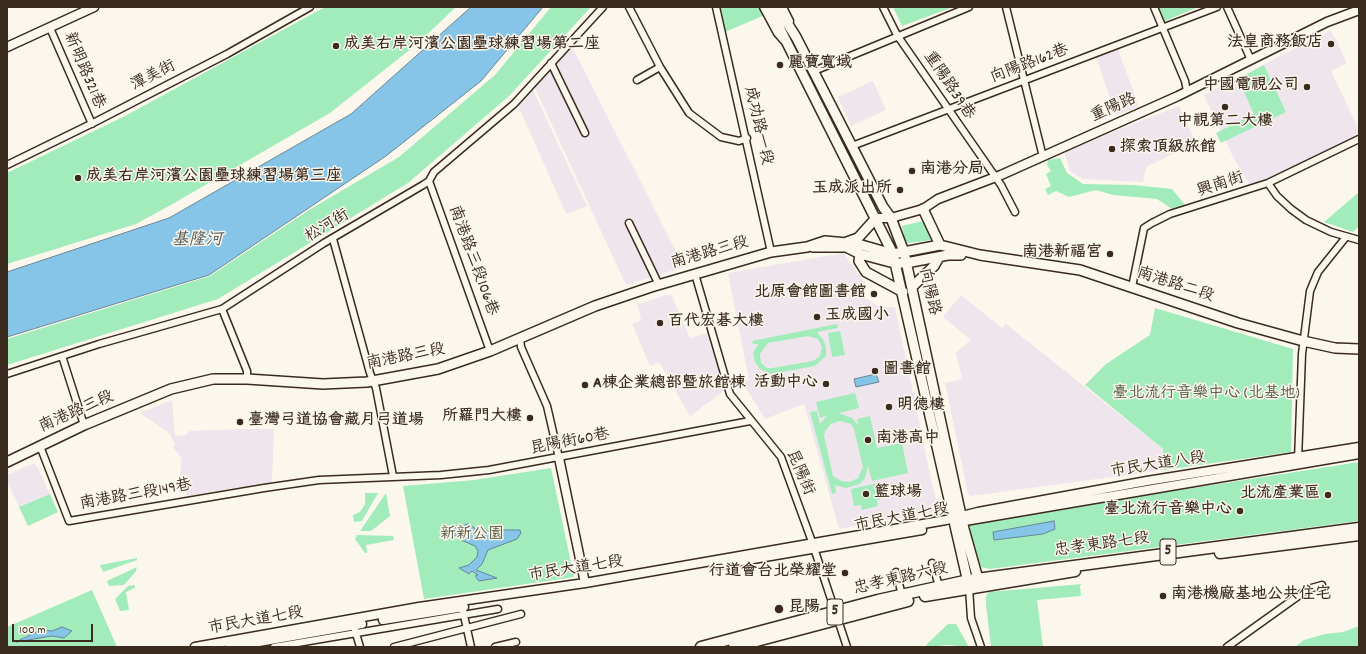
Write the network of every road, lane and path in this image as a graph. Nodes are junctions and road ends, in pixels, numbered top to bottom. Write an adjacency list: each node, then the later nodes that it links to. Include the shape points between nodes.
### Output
1 (94, 7): 17 (street)
2 (310, 7): 32 (street, 潭美街, via 227,54)
3 (603, 7): 25 (street, 松河街)
4 (629, 7): 26 (street)
5 (716, 7): 34 (street, 成功路一段)
6 (763, 7): 22 (street, via 777,34)
7 (769, 7): 18 (main road)
8 (778, 7): 18 (main road)
9 (783, 7): 21 (street)
10 (883, 7): 20 (street, 重陽路39巷)
11 (969, 7): 20 (street)
12 (1006, 7): 29 (street)
13 (1154, 7): 19 (street)
14 (1217, 7): 19 (street, 向陽路162巷)
15 (1227, 7): 24 (street)
16 (1359, 10): 24 (street, 重陽路, via 1327,22)
17 (50, 28): 23 (street); 32 (street, 新明路321巷)
18 (784, 28): 21 (main road, 向陽路); 22 (main road, 向陽路)
19 (1163, 28): 29 (street, 向陽路162巷); 30 (street, via 1185,80)
20 (897, 35): 27 (street); 31 (street, 重陽路39巷)
21 (796, 37): 27 (main road, 向陽路)
22 (785, 42): 44 (main road, 向陽路)
23 (7, 47)
24 (1251, 60): 30 (street, 重陽路)
25 (552, 63): 33 (street); 40 (street, 松河街, via 514,104 434,172)
26 (660, 67): 28 (street); 34 (street, via 689,114 721,137 739,141)
27 (814, 71): 36 (main road, 向陽路)
28 (637, 80)
29 (1025, 81): 31 (street, 向陽路162巷); 37 (street)
30 (1187, 91): 37 (street, 重陽路)
31 (949, 110): 36 (street, 向陽路162巷); 39 (street, 重陽路39巷)
32 (92, 124): 38 (street, 潭美街)
33 (585, 133)
34 (747, 138): 53 (street, 成功路一段)
35 (1359, 140): 41 (street, 興南街)
36 (852, 146): 45 (main road, 向陽路)
37 (1043, 156): 39 (street, 重陽路)
38 (7, 165)
39 (995, 178): 42 (street, 重陽路, via 938,199); 43 (street, 重陽路39巷)
40 (429, 181): 48 (street, 松河街); 69 (street, 南港路三段106巷)
41 (1268, 183): 47 (street, via 1291,209 1317,226); 63 (street, 興南街, via 1170,214 1144,228)
42 (923, 209): 45 (street, 重陽路); 51 (main road)
43 (1014, 212)
44 (876, 218): 45 (street, 重陽路); 50 (main road, via 858,238); 58 (main road, 向陽路)
45 (891, 218): 54 (main road, 向陽路)
46 (629, 223): 61 (street)
47 (1346, 237): 49 (street); 67 (street, via 1315,277 1310,291)
48 (333, 239): 65 (street, 松河街); 73 (street)
49 (1359, 240)
50 (846, 242): 52 (main road, 南港路二段, via 825,241); 58 (main road, 南港路二段)
51 (940, 245): 54 (main road, 南港路二段); 56 (main road, 南港路二段)
52 (807, 247): 53 (main road, 南港路三段); 55 (main road, 南港路二段, via 846,247)
53 (771, 252): 60 (main road, 南港路三段)
54 (904, 252): 58 (main road, 南港路二段); 59 (main road, 向陽路)
55 (860, 254): 58 (main road, 南港路二段); 64 (main road, via 859,261 866,272)
56 (980, 255): 57 (main road, 南港路二段); 63 (main road, 南港路二段, via 1080,270)
57 (939, 257): 59 (main road, 南港路二段); 62 (main road, via 934,266)
58 (894, 258): 59 (main road, 南港路二段); 64 (main road, 向陽路)
59 (906, 262): 62 (main road, 向陽路)
60 (695, 274): 61 (main road, 南港路三段); 74 (street, 昆陽街, via 728,388)
61 (659, 284): 66 (main road, 南港路三段, via 595,306)
62 (912, 287): 84 (main road, 向陽路)
63 (1132, 287): 67 (main road, 南港路二段, via 1238,323)
64 (902, 292): 84 (main road, 向陽路)
65 (222, 309): 70 (street, 松河街); 72 (street, via 247,371)
66 (520, 338): 69 (main road, 南港路三段); 79 (street, via 521,347 547,406)
67 (1303, 341): 68 (main road, 南港路二段, via 1335,348); 80 (street)
68 (1359, 349)
69 (490, 351): 73 (main road, 南港路三段, via 438,369)
70 (62, 356): 71 (street, 松河街); 75 (street)
71 (7, 374)
72 (247, 379): 73 (main road, 南港路三段, via 323,384); 75 (main road, 南港路三段, via 213,379 171,389)
73 (373, 381): 82 (street)
74 (750, 421): 79 (street, 昆陽街60巷); 87 (street, 昆陽街, via 781,457)
75 (84, 425): 76 (main road, 南港路三段)
76 (40, 446): 81 (main road, 南港路三段); 83 (street, 南港路三段149巷, via 69,521)
77 (1359, 447): 80 (street, 市民大道八段)
78 (1359, 454): 80 (street, 市民大道八段)
79 (559, 458): 82 (street, 昆陽街60巷, via 489,470); 90 (street)
80 (1298, 461): 84 (street, 市民大道八段)
81 (7, 462)
82 (393, 476): 83 (street, 昆陽街60巷, via 319,480)
83 (264, 488)
84 (958, 520): 87 (street, 市民大道七段); 91 (main road, 向陽路)
85 (1359, 528): 91 (main road, 忠孝東路七段 / 5)
86 (1359, 535): 91 (main road, 忠孝東路七段 / 5)
87 (813, 546): 90 (street, 市民大道七段); 95 (street, 市民大道七段); 98 (street, 昆陽街)
88 (932, 563): 93 (street)
89 (896, 572): 94 (street)
90 (585, 583): 95 (street, 市民大道七段)
91 (974, 583): 93 (main road, 忠孝東路六段 / 5); 98 (main road, 忠孝東路六段 / 5, via 937,594); 115 (street, via 970,608)
92 (1322, 585): 116 (street, via 1308,589)
93 (939, 586): 94 (main road, 忠孝東路六段 / 5)
94 (902, 595): 98 (main road, 忠孝東路六段 / 5, via 878,600)
95 (463, 608): 96 (street); 99 (street, 市民大道七段); 100 (street); 101 (street); 105 (street, 市民大道七段, via 419,607)
96 (498, 609)
97 (521, 614): 100 (street)
98 (837, 615): 112 (main road, 忠孝東路六段 / 5); 113 (main road, 忠孝東路六段 / 5); 114 (street, 昆陽街)
99 (354, 625): 101 (street); 103 (street, 市民大道七段)
100 (467, 628): 109 (street); 110 (street)
101 (356, 634): 104 (street); 108 (street)
102 (516, 642): 111 (street)
103 (258, 644): 106 (street, 市民大道七段)
104 (299, 645): 107 (street)
105 (195, 647)
106 (230, 647)
107 (274, 647)
108 (360, 647)
109 (394, 647)
110 (471, 647)
111 (495, 647)
112 (702, 647)
113 (734, 647)
114 (847, 647)
115 (981, 647)
116 (1227, 647)

